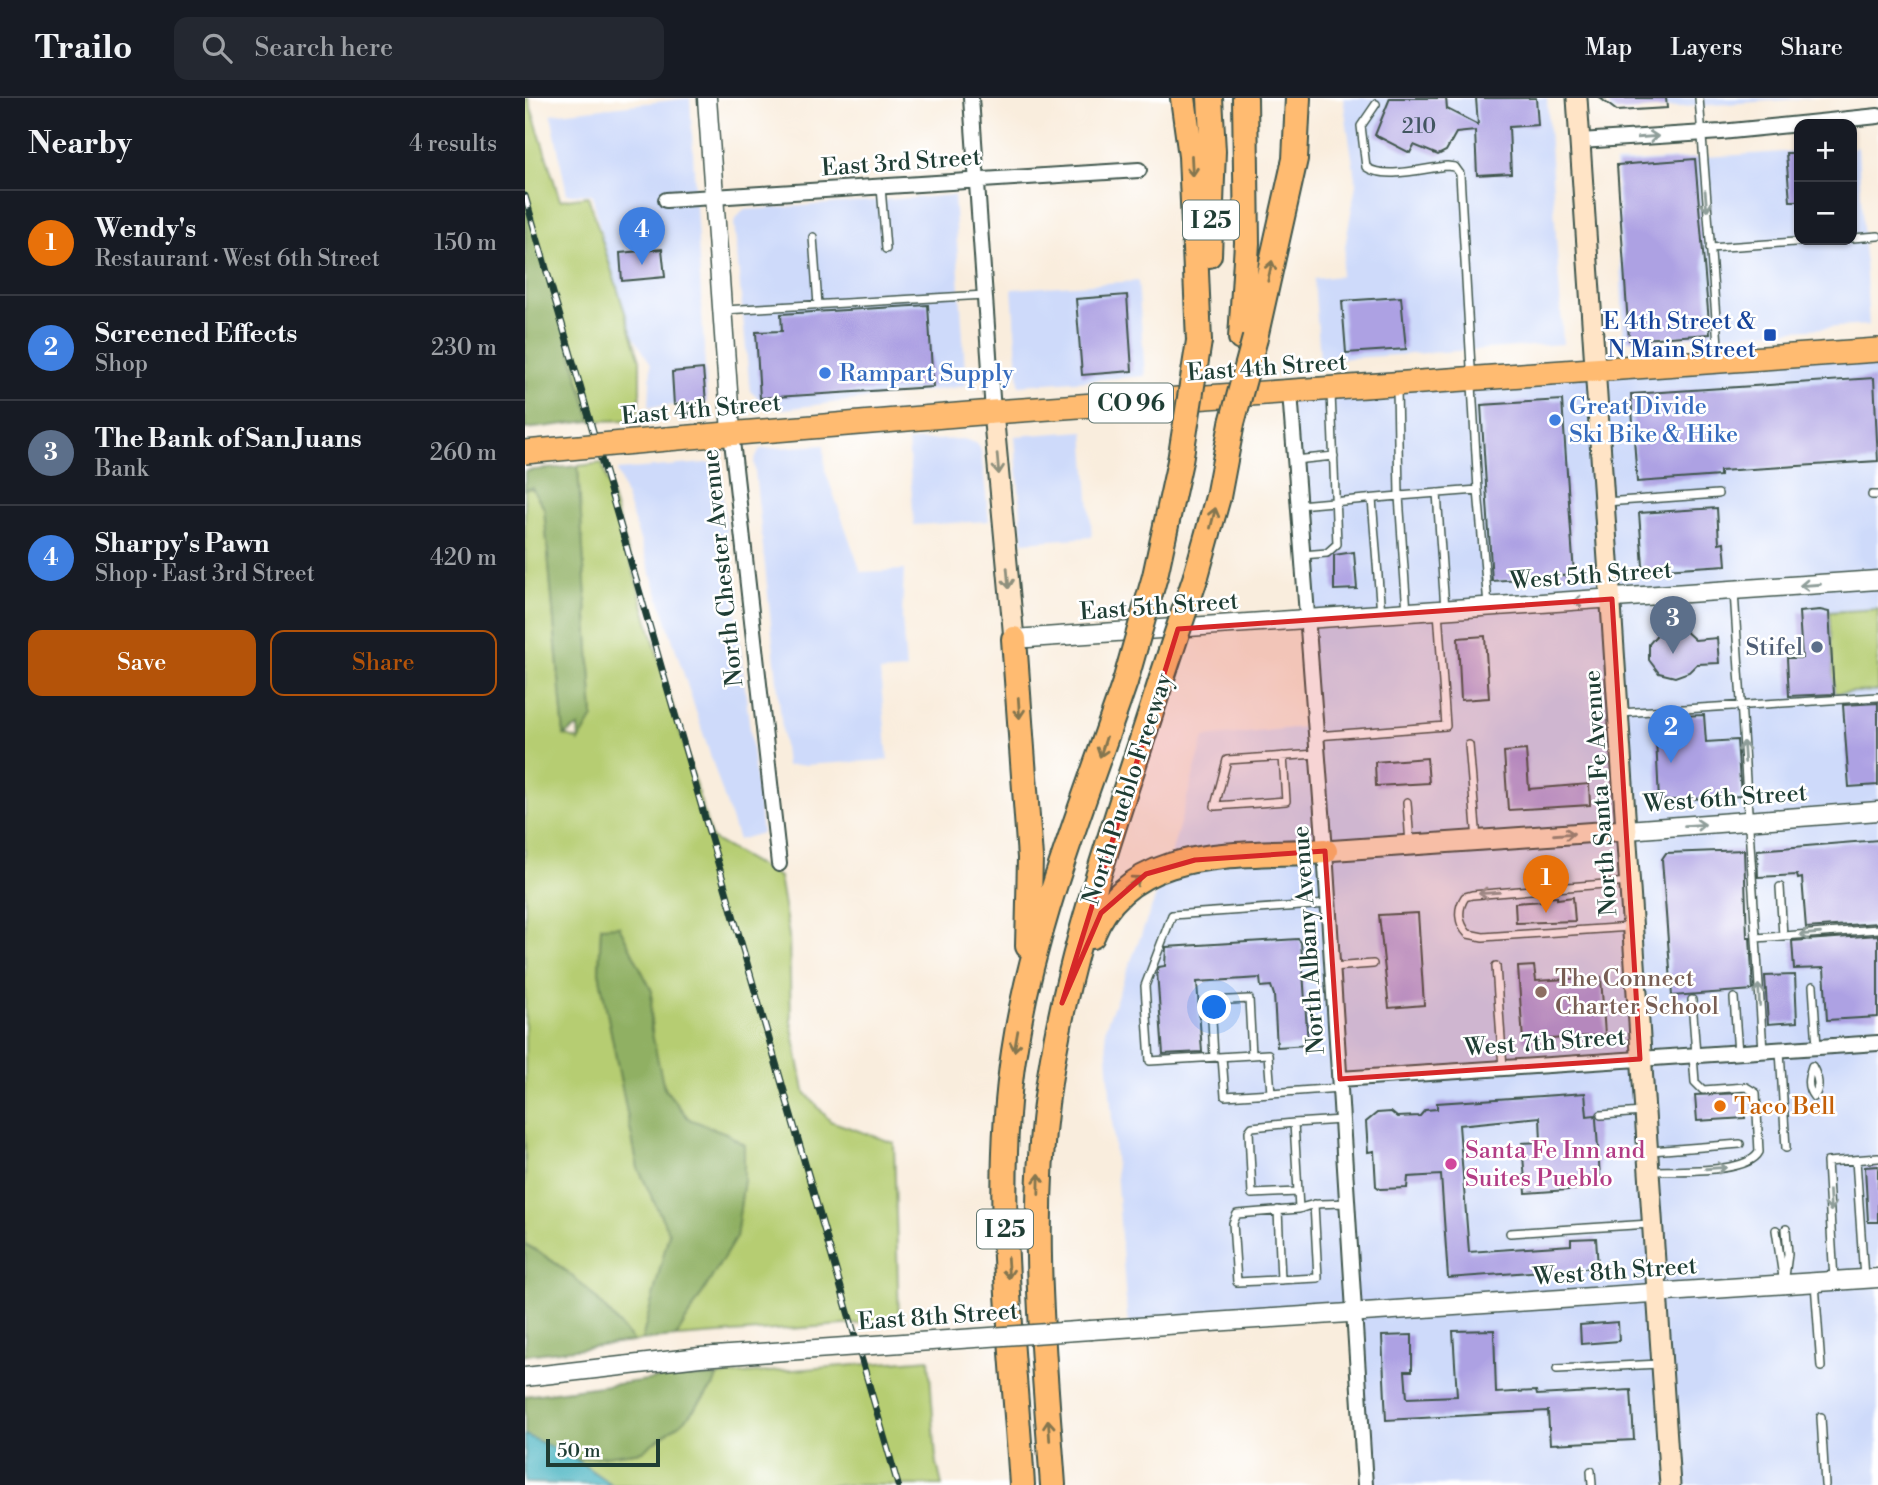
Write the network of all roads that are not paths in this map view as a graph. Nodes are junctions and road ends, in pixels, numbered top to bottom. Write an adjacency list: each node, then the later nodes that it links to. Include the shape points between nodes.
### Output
1 (707, 98): 16 (street, North Chester Avenue)
2 (971, 98): 14 (street)
3 (1183, 98): 28 (highway, one-way to 28, via 1191,156)
4 (1210, 98): 28 (highway, North Pueblo Freeway / I 25, via 1211,238)
5 (1245, 98): 27 (highway, I 25)
6 (1299, 98): 27 (highway, one-way to 6, via 1295,159)
7 (1577, 98): 12 (main road, North Santa Fe Avenue)
8 (1699, 98): 11 (lane)
9 (1376, 104): 32 (lane, via 1361,126 1366,167 1385,172 1447,166 1460,174)
10 (1878, 116): 11 (street)
11 (1701, 133): 12 (street, one-way to 11); 22 (lane, one-way to 22)
12 (1580, 141): 31 (main road, North Santa Fe Avenue)
13 (1139, 170): 14 (street, East 3rd Street)
14 (978, 180): 15 (street, East 3rd Street); 24 (street)
15 (881, 187): 16 (street, East 3rd Street); 23 (lane)
16 (714, 198): 17 (street, East 3rd Street); 26 (street, North Chester Avenue)
17 (666, 200)
18 (1878, 236): 20 (lane)
19 (813, 237): 25 (lane)
20 (1857, 238)
21 (1794, 242): 22 (lane)
22 (1710, 248): 30 (lane)
23 (886, 249)
24 (986, 295): 25 (lane); 36 (street)
25 (818, 305): 26 (lane)
26 (723, 311): 37 (street, North Chester Avenue)
27 (1248, 338): 88 (highway, North Pueblo Freeway / I 25, one-way to 27, bridge, via 1196,576 1226,459)
28 (1199, 341): 84 (highway, North Pueblo Freeway / I 25, one-way to 84, bridge, via 1155,576)
29 (1878, 350): 30 (main road, CO 96)
30 (1719, 361): 31 (main road, CO 96)
31 (1595, 370): 32 (main road, East 4th Street / CO 96); 47 (main road, North Santa Fe Avenue)
32 (1474, 379): 33 (main road, East 4th Street / CO 96); 41 (lane)
33 (1397, 384): 34 (main road, East 4th Street / CO 96); 44 (lane)
34 (1331, 389): 35 (main road, East 4th Street / CO 96); 39 (lane)
35 (1290, 392): 36 (main road, East 4th Street / CO 96); 40 (street, North Albany Avenue)
36 (993, 412): 37 (main road, East 4th Street / CO 96); 58 (main road, one-way to 58)
37 (731, 432): 38 (main road, East 4th Street / CO 96, bridge); 73 (street, North Chester Avenue)
38 (525, 452)
39 (1334, 456): 40 (lane); 46 (lane)
40 (1295, 460): 48 (street, North Albany Avenue)
41 (1478, 490): 42 (lane); 53 (lane)
42 (1437, 493): 44 (lane); 54 (lane)
43 (1718, 494): 47 (lane)
44 (1399, 496): 45 (lane); 55 (lane)
45 (1373, 499): 46 (lane); 56 (lane)
46 (1337, 502): 48 (lane); 49 (lane, via 1337,544 1327,553)
47 (1605, 502): 52 (main road, North Santa Fe Avenue)
48 (1299, 505): 49 (street, North Albany Avenue)
49 (1302, 555): 57 (street, North Albany Avenue)
50 (1878, 580): 51 (street, West 5th Street, one-way to 51)
51 (1734, 590): 52 (street, West 5th Street); 60 (lane)
52 (1612, 599): 53 (street, West 5th Street, one-way to 53); 61 (main road, North Santa Fe Avenue)
53 (1489, 607): 54 (street, West 5th Street)
54 (1441, 610): 55 (street, West 5th Street); 62 (lane, via 1446,726)
55 (1408, 613): 56 (street, West 5th Street)
56 (1381, 614): 57 (street, West 5th Street)
57 (1307, 620): 58 (street, East 5th Street); 62 (street, North Albany Avenue)
58 (1014, 639): 84 (highway, one-way to 84, via 1031,858)
59 (1878, 697): 60 (lane)
60 (1741, 706): 61 (lane); 68 (lane, one-way to 60)
61 (1619, 713): 69 (main road, North Santa Fe Avenue)
62 (1316, 736): 64 (street, North Albany Avenue)
63 (1469, 746): 70 (lane)
64 (1317, 754): 65 (lane); 72 (street, North Albany Avenue)
65 (1283, 756): 65 (lane, via 1227,760 1215,806 1286,801)
66 (1407, 802): 71 (lane)
67 (1878, 811): 68 (street, West 6th Street)
68 (1748, 820): 69 (street, West 6th Street, one-way to 68); 80 (lane)
69 (1627, 830): 70 (main road, West 6th Street, one-way to 69); 74 (main road, North Santa Fe Avenue)
70 (1477, 840): 71 (main road, West 6th Street)
71 (1410, 845): 72 (main road, West 6th Street)
72 (1325, 851): 76 (street, North Albany Avenue); 88 (highway, one-way to 72, via 1101,913 1125,887 1146,874 1195,860)
73 (779, 864)
74 (1630, 882): 77 (main road, North Santa Fe Avenue); 77 (lane, one-way to 77, via 1472,895 1461,902 1460,921 1468,933 1483,937)
75 (1780, 887): 79 (lane)
76 (1329, 904): 83 (street, North Albany Avenue); 96 (lane, via 1172,915 1145,986 1150,1061)
77 (1632, 927): 97 (main road, North Santa Fe Avenue)
78 (1878, 929): 79 (lane, one-way to 79)
79 (1783, 936): 80 (lane)
80 (1756, 938): 92 (lane, one-way to 80)
81 (1373, 964): 83 (lane)
82 (1496, 966): 99 (lane)
83 (1332, 967): 100 (street, North Albany Avenue)
84 (1029, 974): 134 (highway, North Pueblo Freeway / I 25, one-way to 134, via 1010,1086 1003,1200)
85 (1813, 986): 90 (lane)
86 (1734, 998): 93 (lane)
87 (1692, 1000): 95 (lane)
88 (1062, 1003): 135 (highway, North Pueblo Freeway / I 25, one-way to 88, via 1039,1182)
89 (1878, 1043): 90 (street, West 7th Street)
90 (1814, 1048): 91 (street, West 7th Street); 98 (lane)
91 (1780, 1051): 92 (street, West 7th Street); 107 (lane)
92 (1763, 1052): 93 (street, West 7th Street)
93 (1738, 1054): 95 (street, West 7th Street)
94 (1252, 1055): 96 (lane); 96 (lane, via 1249,999 1211,1002); 101 (lane, via 1268,1054)
95 (1695, 1056): 97 (street, West 7th Street); 111 (lane, one-way to 95, via 1743,1165 1759,1152 1756,1093 1746,1087 1703,1090 1695,1082)
96 (1218, 1057): 101 (lane, via 1225,1096)
97 (1640, 1059): 99 (street, West 7th Street); 102 (main road, North Santa Fe Avenue)
98 (1812, 1066)
99 (1503, 1068): 100 (street, West 7th Street)
100 (1340, 1084): 101 (lane); 104 (street, North Albany Avenue)
101 (1271, 1093)
102 (1644, 1112): 103 (lane); 108 (main road, North Santa Fe Avenue)
103 (1601, 1115)
104 (1342, 1120): 105 (lane); 113 (street, North Albany Avenue)
105 (1294, 1123): 112 (lane); 112 (lane, via 1260,1125 1249,1131 1252,1194)
106 (1740, 1144): 108 (lane)
107 (1786, 1148)
108 (1646, 1151): 111 (main road, North Santa Fe Avenue)
109 (1878, 1158): 110 (lane)
110 (1856, 1160): 121 (lane); 123 (lane, one-way to 123, via 1827,1162)
111 (1648, 1172): 117 (main road, North Santa Fe Avenue)
112 (1298, 1192): 115 (lane)
113 (1348, 1203): 114 (lane); 127 (street, North Albany Avenue)
114 (1314, 1205): 115 (lane); 122 (lane, via 1318,1278)
115 (1299, 1209): 116 (lane)
116 (1278, 1210): 122 (lane); 122 (lane, via 1237,1214 1233,1223 1237,1282)
117 (1651, 1224): 120 (lane); 126 (main road, North Santa Fe Avenue)
118 (1786, 1229): 125 (lane)
119 (1776, 1230): 125 (lane)
120 (1510, 1233)
121 (1871, 1278): 123 (street, West 8th Street)
122 (1281, 1280)
123 (1834, 1281): 124 (street, West 8th Street)
124 (1814, 1282): 125 (street, West 8th Street); 129 (lane)
125 (1784, 1284): 126 (street, West 8th Street)
126 (1656, 1293): 127 (street, West 8th Street); 128 (main road, North Santa Fe Avenue)
127 (1354, 1312): 131 (street, East 8th Street, bridge, via 688,1358); 136 (street, North Albany Avenue)
128 (1661, 1364): 130 (lane); 138 (main road, North Santa Fe Avenue)
129 (1821, 1367)
130 (1557, 1369)
131 (525, 1377)
132 (1821, 1417): 139 (lane)
133 (1591, 1471): 137 (lane)
134 (1023, 1485)
135 (1053, 1485)
136 (1365, 1485)
137 (1592, 1485)
138 (1670, 1485)
139 (1825, 1485)

